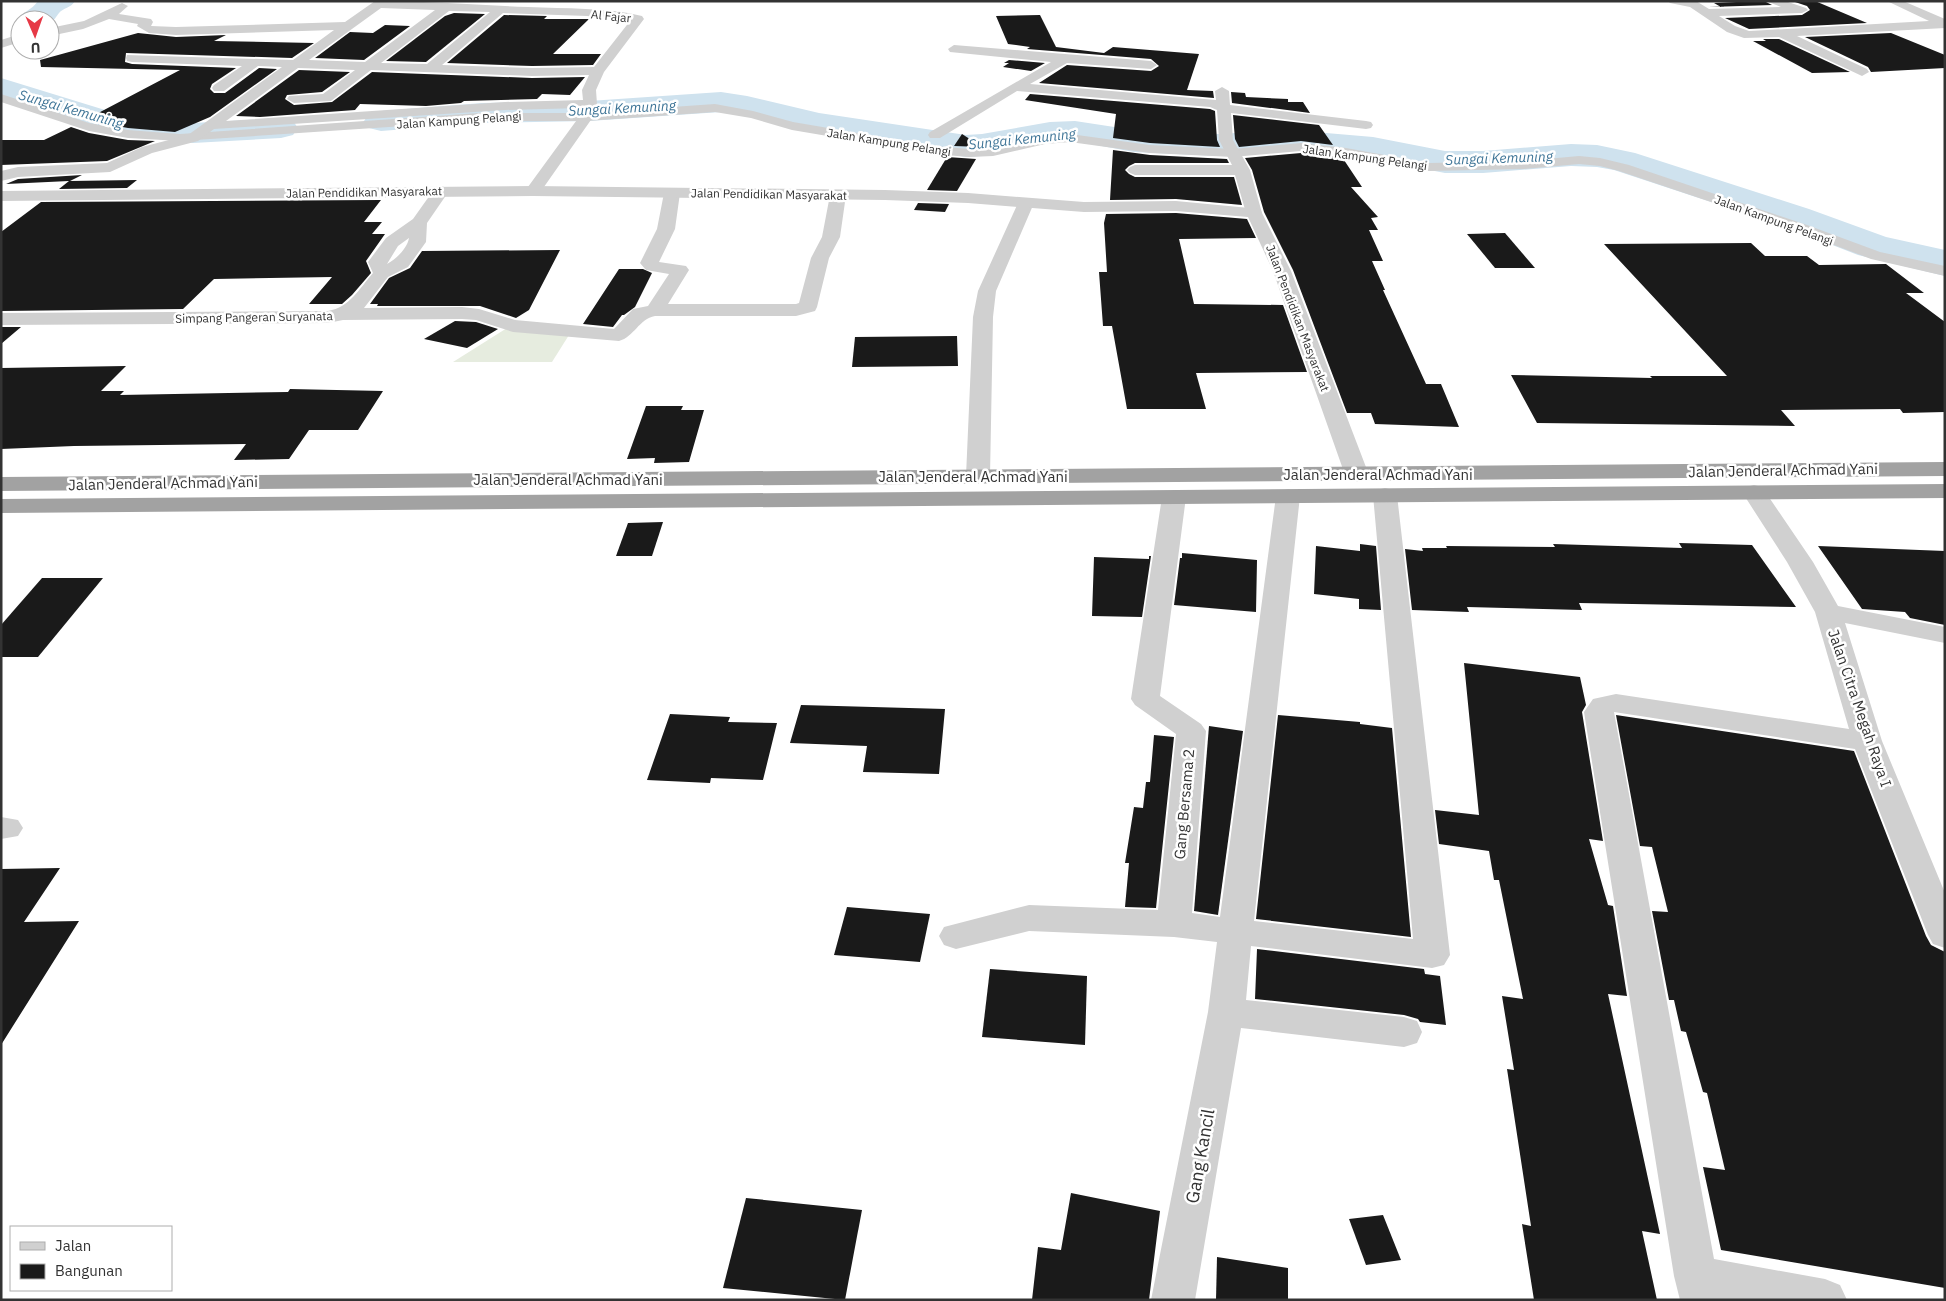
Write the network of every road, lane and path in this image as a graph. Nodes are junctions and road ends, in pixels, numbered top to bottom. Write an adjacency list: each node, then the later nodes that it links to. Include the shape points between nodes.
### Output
1 (130, 1): 9 (street)
2 (1674, 1): 5 (street)
3 (1772, 1): 8 (street, via 1802,10)
4 (1893, 1): 10 (street)
5 (1691, 3): 8 (street)
6 (448, 6): 7 (street, Al Fajar); 12 (street, Al Fajar, via 378,4); 21 (street)
7 (502, 8): 23 (street); 24 (street, Al Fajar, via 638,19)
8 (1708, 13): 15 (street, via 1739,33)
9 (106, 15): 12 (street, via 147,22 143,26 149,29 176,31); 13 (street)
10 (1945, 24): 11 (street)
11 (1928, 25): 14 (street); 15 (street)
12 (346, 26): 20 (street)
13 (60, 31)
14 (1945, 32)
15 (1782, 33): 25 (street)
16 (954, 49): 18 (street)
17 (132, 58): 19 (street)
18 (1065, 59): 22 (street); 26 (street)
19 (256, 62): 20 (street); 27 (street)
20 (297, 63): 21 (street); 34 (street)
21 (371, 65): 23 (street); 30 (street, via 326,98)
22 (1152, 65)
23 (432, 67): 24 (street, via 532,72)
24 (598, 71): 32 (street, Al Fajar, via 589,90)
25 (1862, 72)
26 (1015, 87): 31 (street, via 1214,103); 35 (street)
27 (219, 88)
28 (1222, 91): 31 (street)
29 (1, 98): 34 (street, Jalan Kampung Pelangi, via 89,127 120,132)
30 (294, 99)
31 (1224, 108): 33 (street); 36 (street)
32 (588, 111): 34 (street, Jalan Kampung Pelangi); 34 (street, via 505,106 264,123); 36 (street, Jalan Kampung Pelangi, via 715,108 792,126 969,153 993,152 1045,140 1070,138 1150,149); 41 (street, Al Fajar)
33 (1366, 125)
34 (202, 132): 39 (street, via 146,150 110,167 18,172)
35 (935, 136)
36 (1231, 148): 38 (street); 47 (street, Jalan Kampung Pelangi, via 1301,147 1430,167 1579,160 1600,162 1764,215 1876,256)
37 (1135, 170): 38 (street)
38 (1242, 170): 46 (street)
39 (1, 176)
40 (441, 191): 41 (street, Jalan Pendidikan Masyarakat); 44 (street, Jalan Pendidikan Masyarakat); 49 (street, Simpang Pangeran Suryanata, via 419,223 417,242 402,262 382,273 359,304)
41 (533, 191): 42 (street, Jalan Pendidikan Masyarakat)
42 (672, 193): 43 (street, Jalan Pendidikan Masyarakat); 48 (street, via 666,229 649,263 680,270)
43 (838, 194): 45 (street, Jalan Pendidikan Masyarakat); 48 (street, via 831,237 820,258 808,307 796,310)
44 (1, 196)
45 (1026, 203): 46 (street, Jalan Pendidikan Masyarakat, via 1084,207 1176,206); 53 (street, via 987,291 983,317)
46 (1254, 213): 52 (street, Jalan Pendidikan Masyarakat, via 1282,271)
47 (1945, 271)
48 (655, 310): 49 (street, via 640,312 619,335 513,326 462,313)
49 (343, 314): 50 (street, Simpang Pangeran Suryanata, via 328,317)
50 (1, 319)
51 (1945, 469): 52 (highway, Jalan Jenderal Achmad Yani)
52 (1357, 475): 53 (highway, Jalan Jenderal Achmad Yani)
53 (978, 476): 56 (highway, Jalan Jenderal Achmad Yani)
54 (265, 482): 55 (highway, Jalan Jenderal Achmad Yani); 56 (highway, Jalan Jenderal Achmad Yani); 62 (highway)
55 (1, 484)
56 (574, 490): 61 (highway, Jalan Jenderal Achmad Yani); 62 (highway, Jalan Jenderal Achmad Yani)
57 (1945, 491): 58 (highway, Jalan Jenderal Achmad Yani)
58 (1754, 492): 59 (highway, Jalan Jenderal Achmad Yani); 64 (street, Jalan Citra Megah Raya I)
59 (1385, 495): 60 (highway, Jalan Jenderal Achmad Yani); 68 (street, via 1432,955)
60 (1288, 496): 61 (highway, Jalan Jenderal Achmad Yani); 68 (street, Gang Kancil)
61 (1174, 497): 67 (street, Gang Bersama 2, via 1145,699 1191,731)
62 (250, 503): 63 (highway, Jalan Jenderal Achmad Yani)
63 (1, 506)
64 (1828, 612): 65 (street); 66 (street, Jalan Citra Megah Raya I)
65 (1945, 635)
66 (1867, 741): 69 (street, Jalan Citra Megah Raya I); 73 (street, via 1616,704 1603,705 1599,712)
67 (1174, 924): 68 (street); 70 (street, via 1029,918)
68 (1237, 932): 71 (street, Gang Kancil)
69 (1945, 935)
70 (956, 936)
71 (1226, 1012): 72 (street); 74 (street, Gang Kancil)
72 (1404, 1032)
73 (1699, 1288): 75 (street)
74 (1173, 1300)
75 (1825, 1300)

